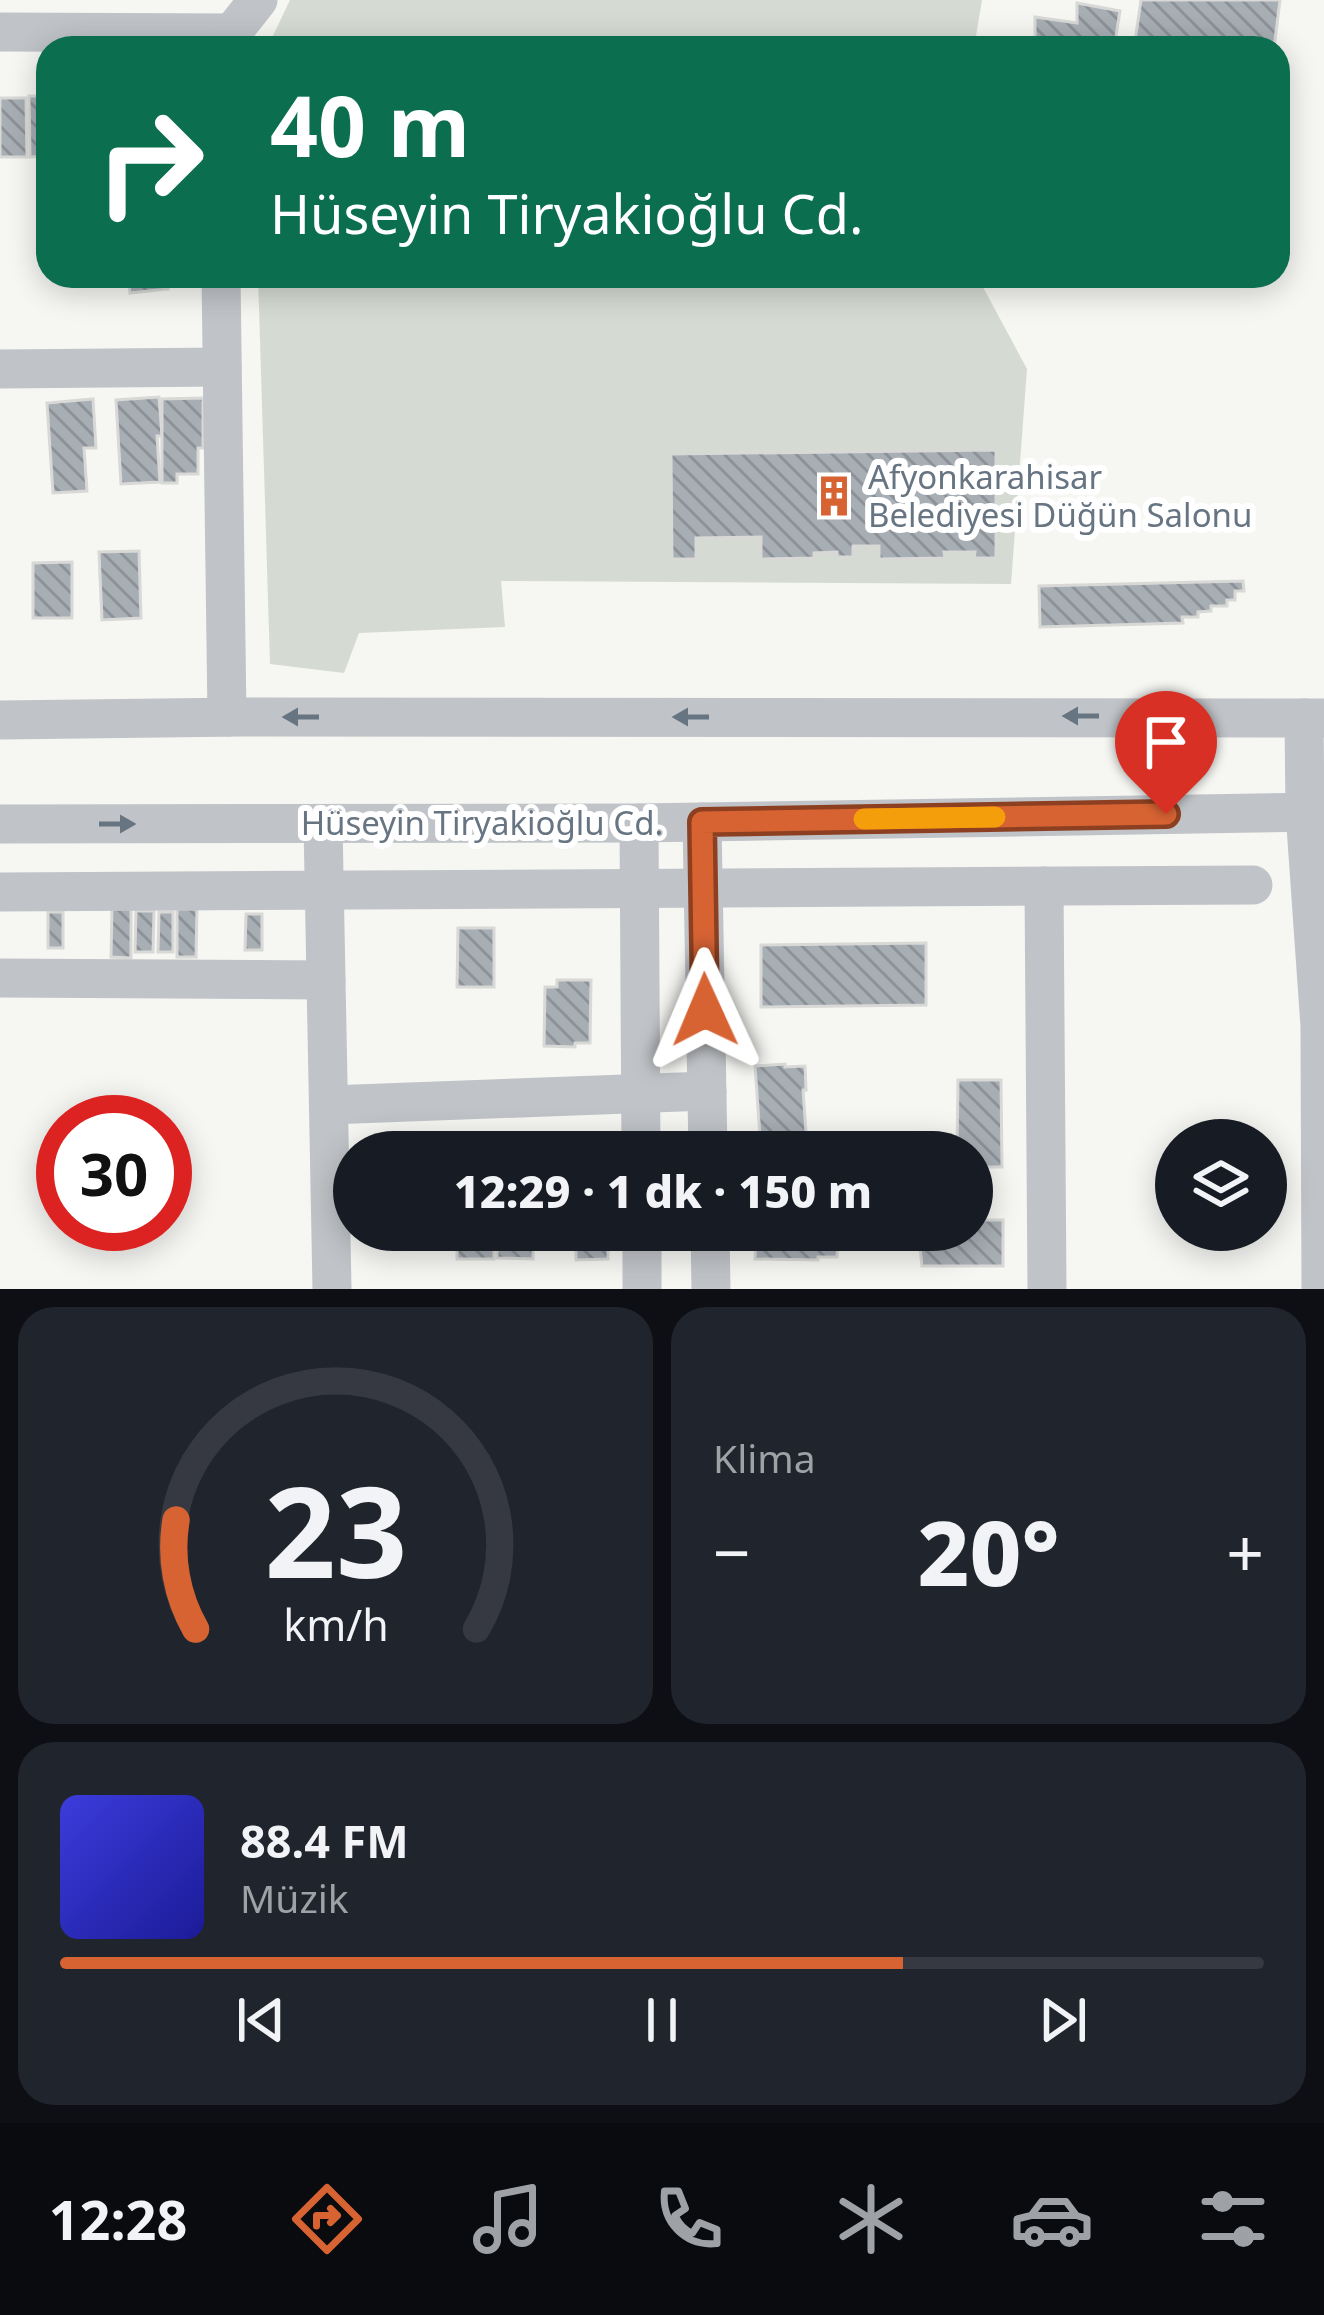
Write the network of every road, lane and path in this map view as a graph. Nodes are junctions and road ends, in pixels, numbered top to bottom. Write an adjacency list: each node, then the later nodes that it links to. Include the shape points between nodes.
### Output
1 (258, 0): 4 (street)
2 (0, 32): 3 (street)
3 (115, 36)
4 (233, 36)
5 (221, 288): 6 (street)
6 (222, 367): 7 (street); 8 (street)
7 (0, 369)
8 (226, 717): 9 (street, one-way to 8); 10 (street)
9 (1314, 718): 11 (street)
10 (0, 720)
11 (1315, 812): 12 (street, Hüseyin Tiryakioğlu Cd.); 35 (street)
12 (702, 822): 13 (street, Hüseyin Tiryakioğlu Cd.); 19 (street)
13 (639, 823): 15 (street, Hüseyin Tiryakioğlu Cd.); 18 (street)
14 (0, 824): 15 (street, Hüseyin Tiryakioğlu Cd., one-way to 15)
15 (323, 824): 20 (street)
16 (1253, 885): 17 (street)
17 (1043, 886): 19 (street); 34 (street)
18 (639, 887): 19 (street); 20 (street); 25 (street)
19 (703, 887): 24 (street)
20 (325, 890): 21 (street); 23 (street)
21 (0, 892)
22 (0, 977): 23 (street)
23 (326, 980): 26 (street)
24 (707, 1091): 25 (street); 28 (street)
25 (640, 1094): 26 (street); 27 (street)
26 (329, 1105): 31 (street)
27 (641, 1131)
28 (708, 1131)
29 (642, 1251): 32 (street)
30 (710, 1251): 33 (street)
31 (332, 1289)
32 (642, 1289)
33 (711, 1289)
34 (1047, 1289)
35 (1321, 1289)

